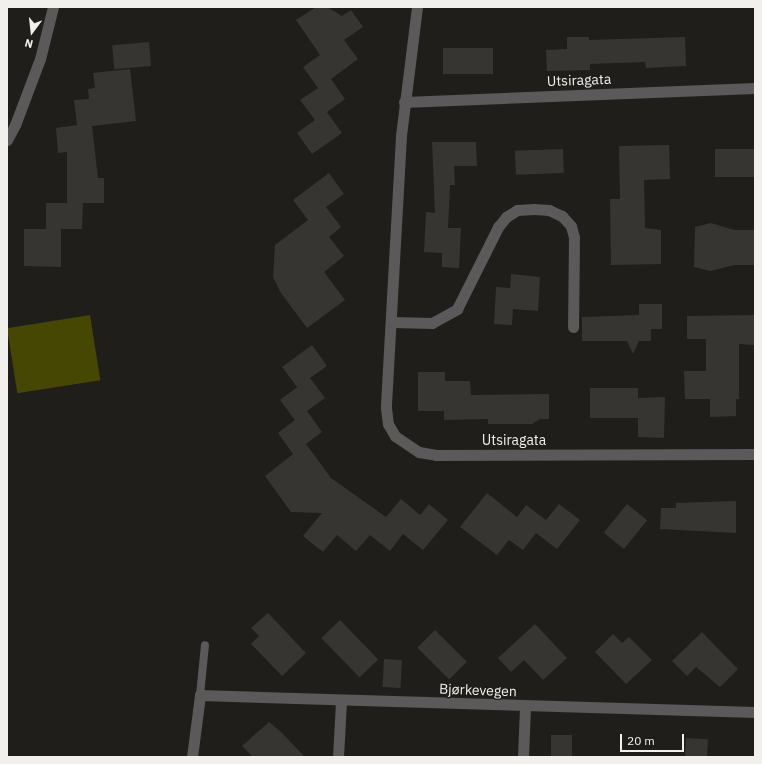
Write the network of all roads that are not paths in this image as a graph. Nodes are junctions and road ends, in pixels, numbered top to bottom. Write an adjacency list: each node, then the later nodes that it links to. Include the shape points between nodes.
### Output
1 (53, 7): 5 (street, via 40,59)
2 (417, 7): 4 (street, Utsiragata)
3 (755, 88): 4 (street, Utsiragata)
4 (404, 102): 6 (street, Utsiragata)
5 (7, 140)
6 (392, 322): 7 (street, via 432,323 457,309 498,227 506,217 518,210 534,209 549,210 562,216 572,232); 8 (street, Utsiragata, via 386,408 388,424 400,440 419,452 453,456)
7 (573, 327)
8 (755, 454)
9 (206, 645): 10 (lane)
10 (200, 695): 11 (street, Bjørkevegen); 14 (street)
11 (340, 701): 12 (street, Bjørkevegen); 15 (street)
12 (525, 707): 13 (street, Bjørkevegen); 16 (street)
13 (755, 712)
14 (192, 757)
15 (338, 757)
16 (523, 757)

